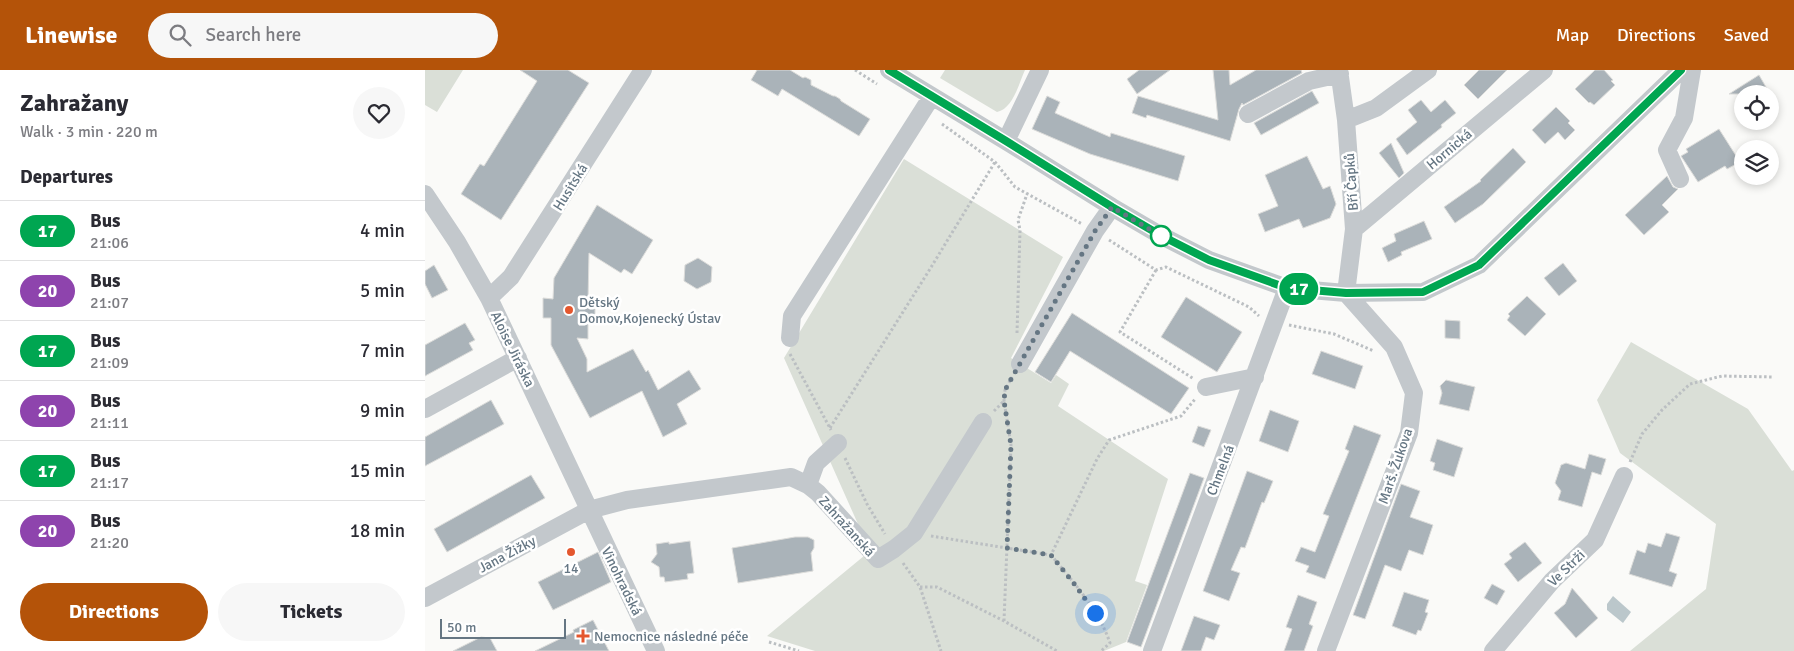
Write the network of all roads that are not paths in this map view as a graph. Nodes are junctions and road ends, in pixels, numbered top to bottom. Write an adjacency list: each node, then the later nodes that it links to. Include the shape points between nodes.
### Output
1 (643, 70): 19 (street, Husitská, via 511,278)
2 (889, 70): 9 (street)
3 (1040, 70): 12 (street)
4 (1428, 70): 11 (street, via 1376,108)
5 (1544, 70): 16 (street, Hornická)
6 (1681, 70): 18 (street, via 1479,265 1423,292)
7 (1692, 70): 13 (street, via 1684,118 1667,150)
8 (1340, 72): 10 (street, via 1309,81); 11 (street, Bří Čapků)
9 (932, 96): 12 (street); 20 (street, via 791,316)
10 (1248, 114)
11 (1346, 120): 16 (street, Bří Čapků)
12 (1006, 141): 15 (street)
13 (1680, 179)
14 (425, 194): 19 (street, Aloise Jiráska)
15 (1112, 207): 17 (street, via 1209,260); 22 (street, via 1095,231)
16 (1354, 228): 18 (street, Bří Čapků)
17 (1287, 288): 18 (street); 23 (street, Chmelná)
18 (1346, 293): 34 (street, Marš. Žukova, via 1395,347 1414,393 1409,433)
19 (489, 298): 21 (street, Aloise Jiráska)
20 (790, 338)
21 (518, 358): 25 (street); 30 (street, Aloise Jiráska)
22 (1020, 364)
23 (1255, 377): 24 (street); 33 (street, Chmelná)
24 (1206, 387)
25 (425, 409)
26 (983, 422): 29 (street, Zahražanská, via 914,533 878,559)
27 (834, 435): 29 (street, via 816,463)
28 (1624, 476): 35 (street, Ve Strži, via 1595,540 1552,581)
29 (808, 485): 30 (street, Zahražanská, via 791,477 627,500)
30 (589, 510): 31 (street, Jana Žižky); 32 (street, Vinohradská)
31 (425, 598)
32 (656, 651)
33 (1152, 651)
34 (1326, 651)
35 (1493, 651)

